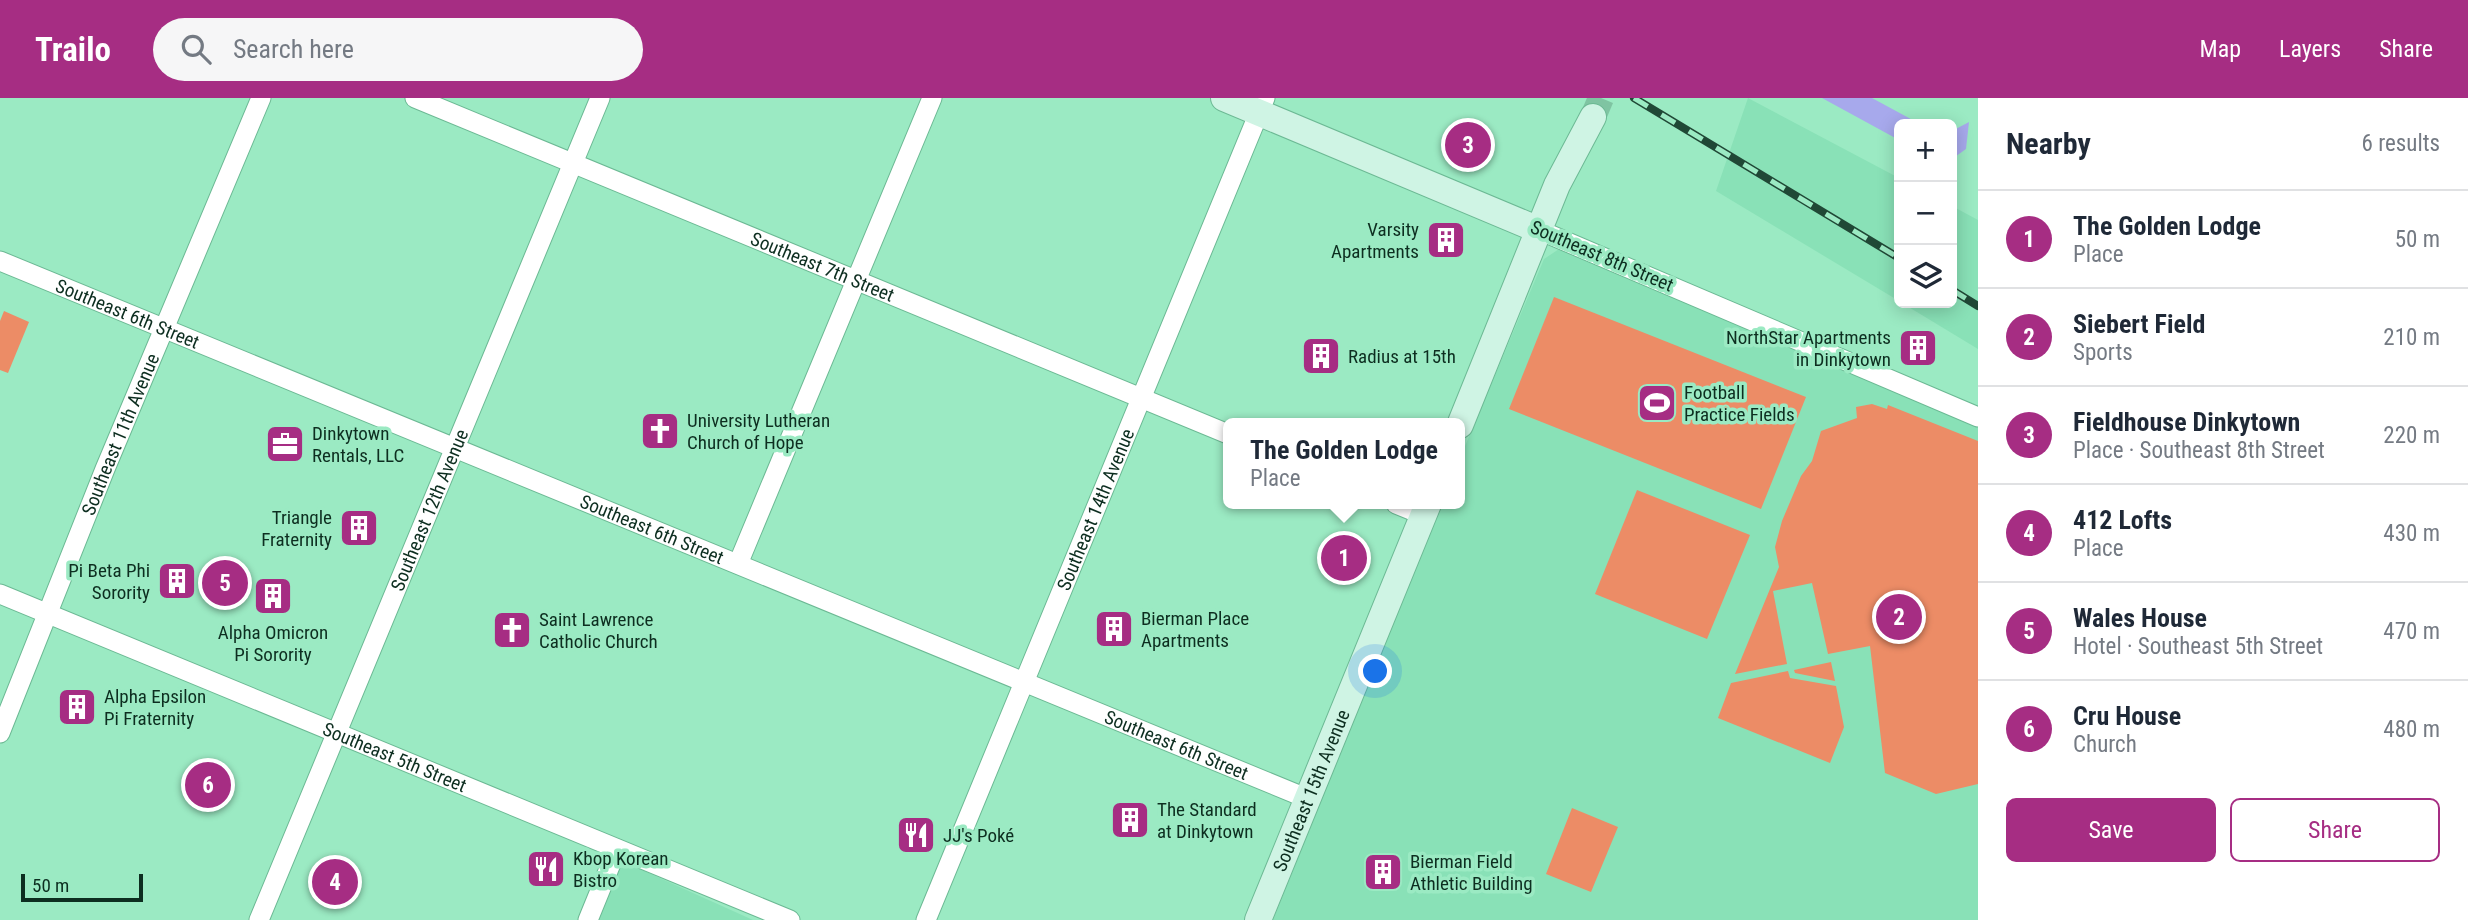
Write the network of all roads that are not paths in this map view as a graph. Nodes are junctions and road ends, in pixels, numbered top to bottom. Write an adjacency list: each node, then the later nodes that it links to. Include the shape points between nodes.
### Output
1 (261, 98): 12 (street, Southeast 11th Avenue)
2 (415, 98): 8 (street, Southeast 7th Street)
3 (600, 98): 8 (street, Southeast 12th Avenue)
4 (932, 98): 11 (street)
5 (1224, 98): 6 (street, Southeast 8th Street)
6 (1262, 106): 9 (street, Southeast 8th Street); 13 (street, Southeast 14th Avenue)
7 (1586, 113): 9 (street)
8 (574, 161): 11 (street, Southeast 7th Street); 17 (street, Southeast 12th Avenue)
9 (1539, 230): 14 (street, Southeast 8th Street); 15 (street)
10 (0, 261): 12 (street, Southeast 6th Street)
11 (858, 278): 13 (street, Southeast 7th Street); 19 (street)
12 (165, 327): 17 (street, Southeast 6th Street); 21 (street, Southeast 11th Avenue)
13 (1143, 398): 16 (street, Southeast 7th Street); 22 (street, Southeast 14th Avenue)
14 (1978, 417)
15 (1463, 418)
16 (1223, 432)
17 (455, 446): 19 (street, Southeast 6th Street); 23 (street, Southeast 12th Avenue)
18 (1425, 509): 25 (street, Southeast 15th Avenue)
19 (738, 564): 22 (street, Southeast 6th Street)
20 (0, 594): 21 (street, Southeast 5th Street)
21 (49, 614): 23 (street, Southeast 5th Street); 24 (street, Southeast 11th Avenue)
22 (1023, 681): 25 (street, Southeast 6th Street); 30 (street, Southeast 14th Avenue)
23 (337, 731): 26 (street, Southeast 5th Street); 27 (street, Southeast 12th Avenue)
24 (0, 733)
25 (1306, 798): 31 (street, Southeast 15th Avenue)
26 (617, 849): 28 (street); 29 (street, Southeast 5th Street)
27 (258, 920)
28 (587, 920)
29 (790, 920)
30 (926, 920)
31 (1258, 920)

